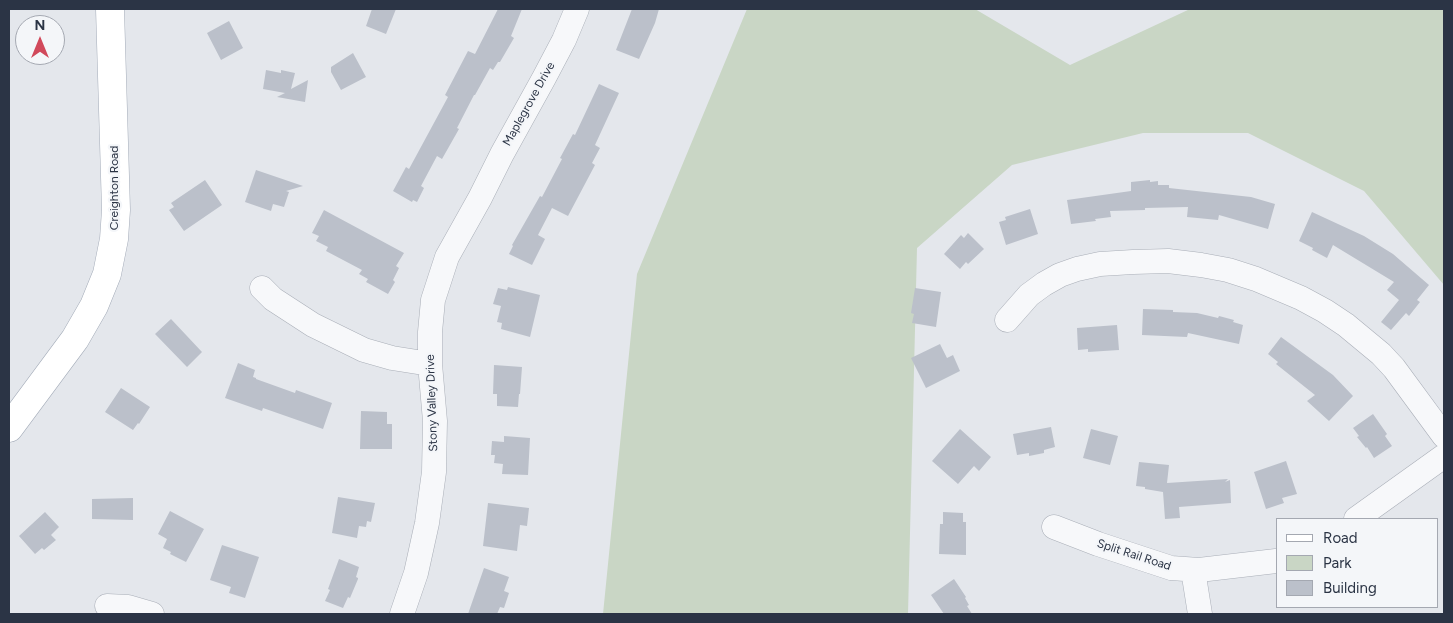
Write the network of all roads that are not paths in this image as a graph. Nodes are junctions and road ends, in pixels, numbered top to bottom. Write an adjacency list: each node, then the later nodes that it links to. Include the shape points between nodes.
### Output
1 (110, 9): 7 (main road, Creighton Road, via 116,210 107,274 75,339)
2 (577, 9): 3 (street, Maplegrove Drive, via 564,40)
3 (480, 198): 6 (street, Stony Valley Drive, via 440,276 433,300)
4 (262, 288): 6 (street, via 313,325 364,350)
5 (1007, 320): 8 (street, via 1044,284 1077,269 1100,264 1168,261 1228,270 1301,298 1346,325 1394,368)
6 (430, 364): 16 (street, Stony Valley Drive, via 435,421 434,472 426,530)
7 (9, 428)
8 (1444, 436)
9 (1444, 456): 10 (street)
10 (1357, 518)
11 (1054, 527): 13 (street, Split Rail Road, via 1171,568)
12 (1276, 561): 13 (street, Split Rail Road)
13 (1193, 570): 17 (street)
14 (107, 606): 15 (street, via 128,607)
15 (152, 614)
16 (402, 614)
17 (1200, 614)

